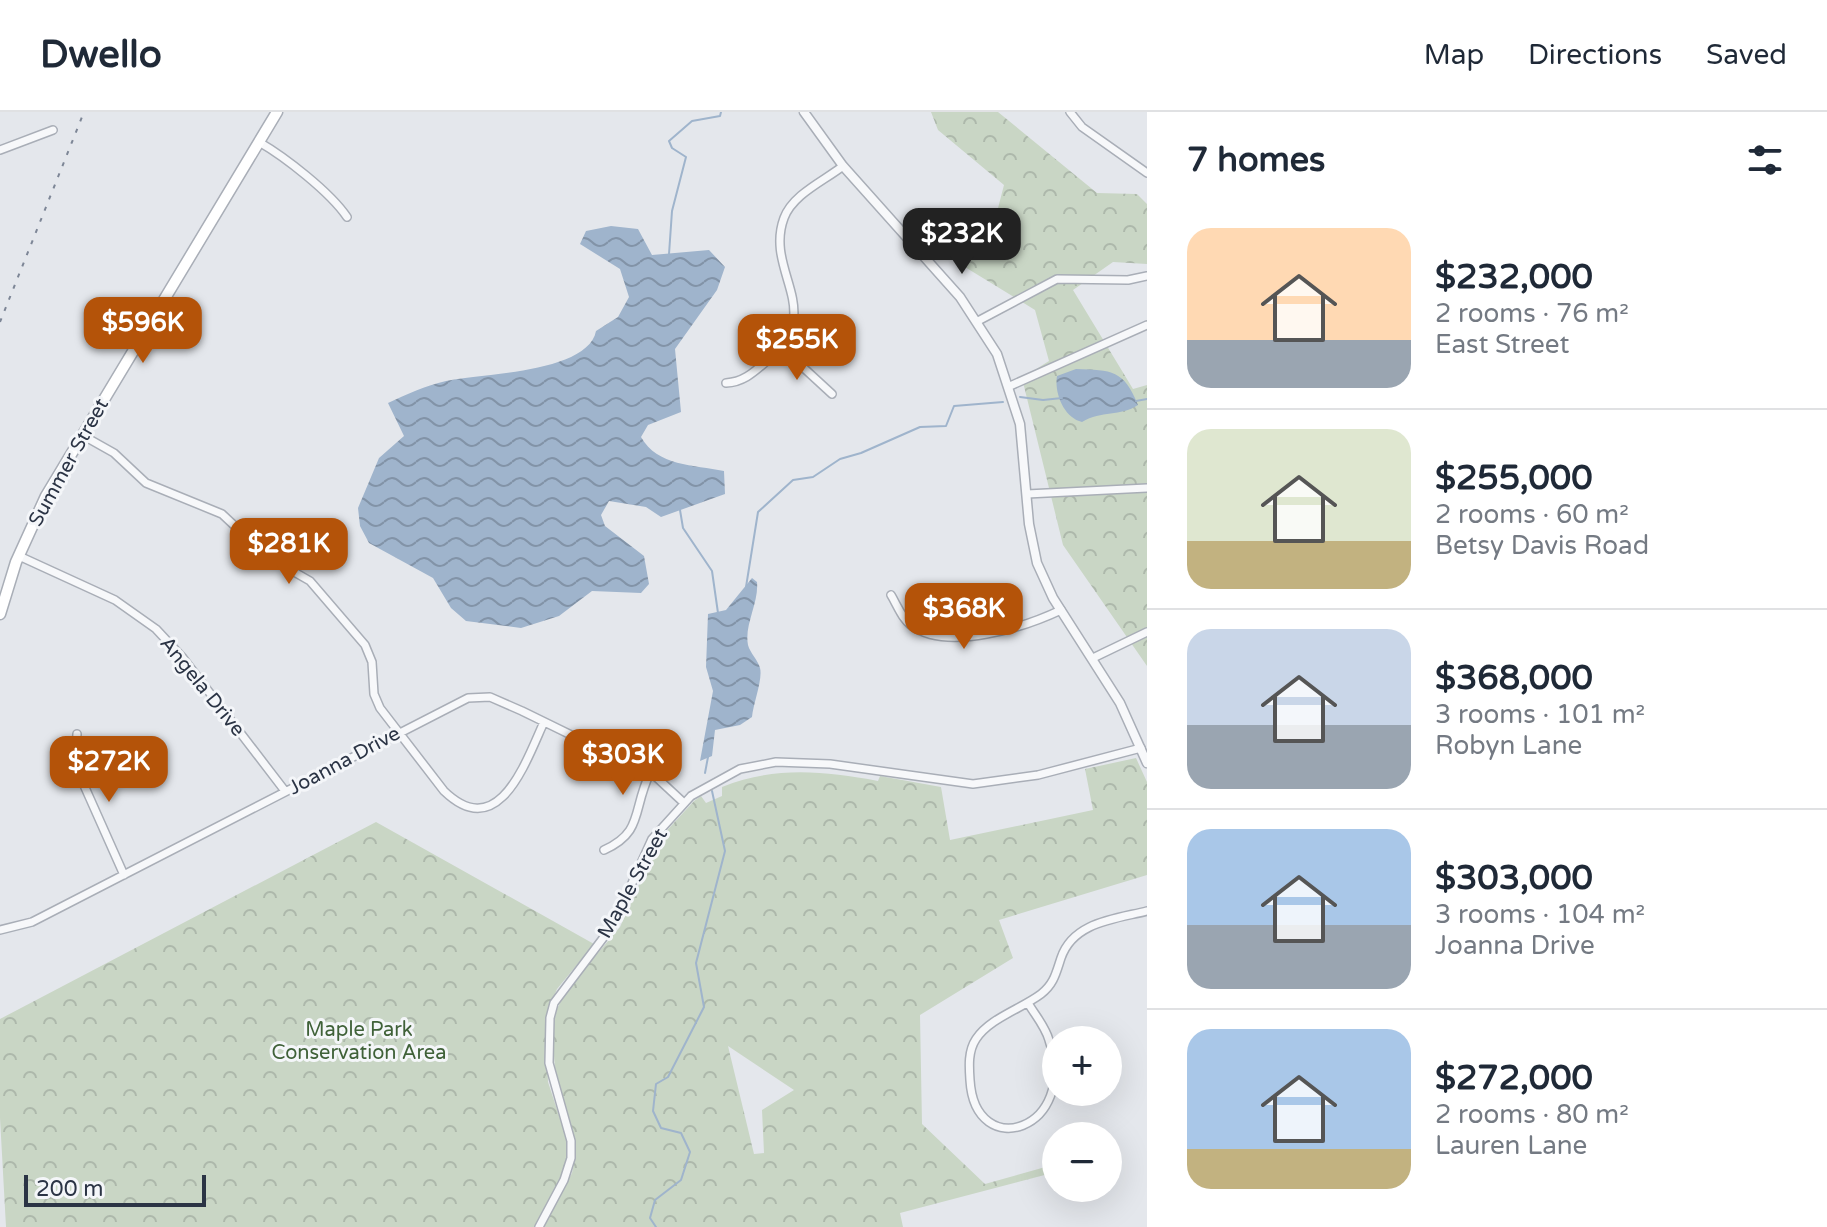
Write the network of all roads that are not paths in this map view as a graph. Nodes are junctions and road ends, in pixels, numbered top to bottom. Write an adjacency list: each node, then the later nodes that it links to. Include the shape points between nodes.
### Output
1 (277, 112): 5 (main road, Summer Street)
2 (804, 112): 7 (street)
3 (1070, 112): 8 (street, via 1082,127)
4 (53, 130): 6 (street)
5 (259, 142): 9 (street, via 334,199); 17 (main road, Summer Street)
6 (0, 150)
7 (843, 166): 11 (street); 13 (street, via 795,201 783,220 780,243 795,319)
8 (1147, 173)
9 (347, 217)
10 (1147, 276): 11 (street, via 1057,279)
11 (978, 321): 15 (street)
12 (1147, 325): 15 (street)
13 (782, 348): 14 (street, via 746,379); 16 (street)
14 (726, 383)
15 (1010, 386): 19 (street, via 1022,436)
16 (832, 394)
17 (82, 435): 20 (main road, Summer Street); 27 (street, via 114,453 146,483 222,514 268,557 310,581 365,645 377,701)
18 (1147, 488): 19 (street)
19 (1027, 494): 22 (street, via 1034,552)
20 (19, 556): 23 (main road, Summer Street); 32 (street, Angela Drive, via 115,600 156,629)
21 (891, 595): 22 (street, via 908,623 936,636 1020,628)
22 (1061, 610): 25 (street)
23 (0, 614)
24 (1147, 632): 25 (street)
25 (1093, 658): 29 (street)
26 (544, 722): 27 (street, Joanna Drive, via 498,699 475,697); 27 (street, via 514,784 497,802 467,806 440,787); 31 (street, Joanna Drive)
27 (398, 732): 32 (street, Joanna Drive)
28 (77, 734): 35 (street, via 75,765)
29 (1141, 748): 30 (street); 33 (street, Maple Street, via 1038,775 973,784 830,764 776,762 729,774)
30 (1146, 759)
31 (650, 773): 33 (street, Joanna Drive); 34 (street, via 632,832)
32 (285, 791): 35 (street, Joanna Drive)
33 (684, 803): 39 (street, Maple Street, via 652,839 623,909 551,1011 549,1063 571,1158)
34 (604, 850)
35 (124, 875): 37 (street, Joanna Drive, via 32,922)
36 (1147, 911): 38 (street, via 1076,935 1052,983)
37 (0, 930)
38 (1028, 1003): 38 (street, via 983,1031 971,1051 975,1105 987,1120 1006,1127 1035,1120 1051,1096 1050,1041)
39 (539, 1227)

